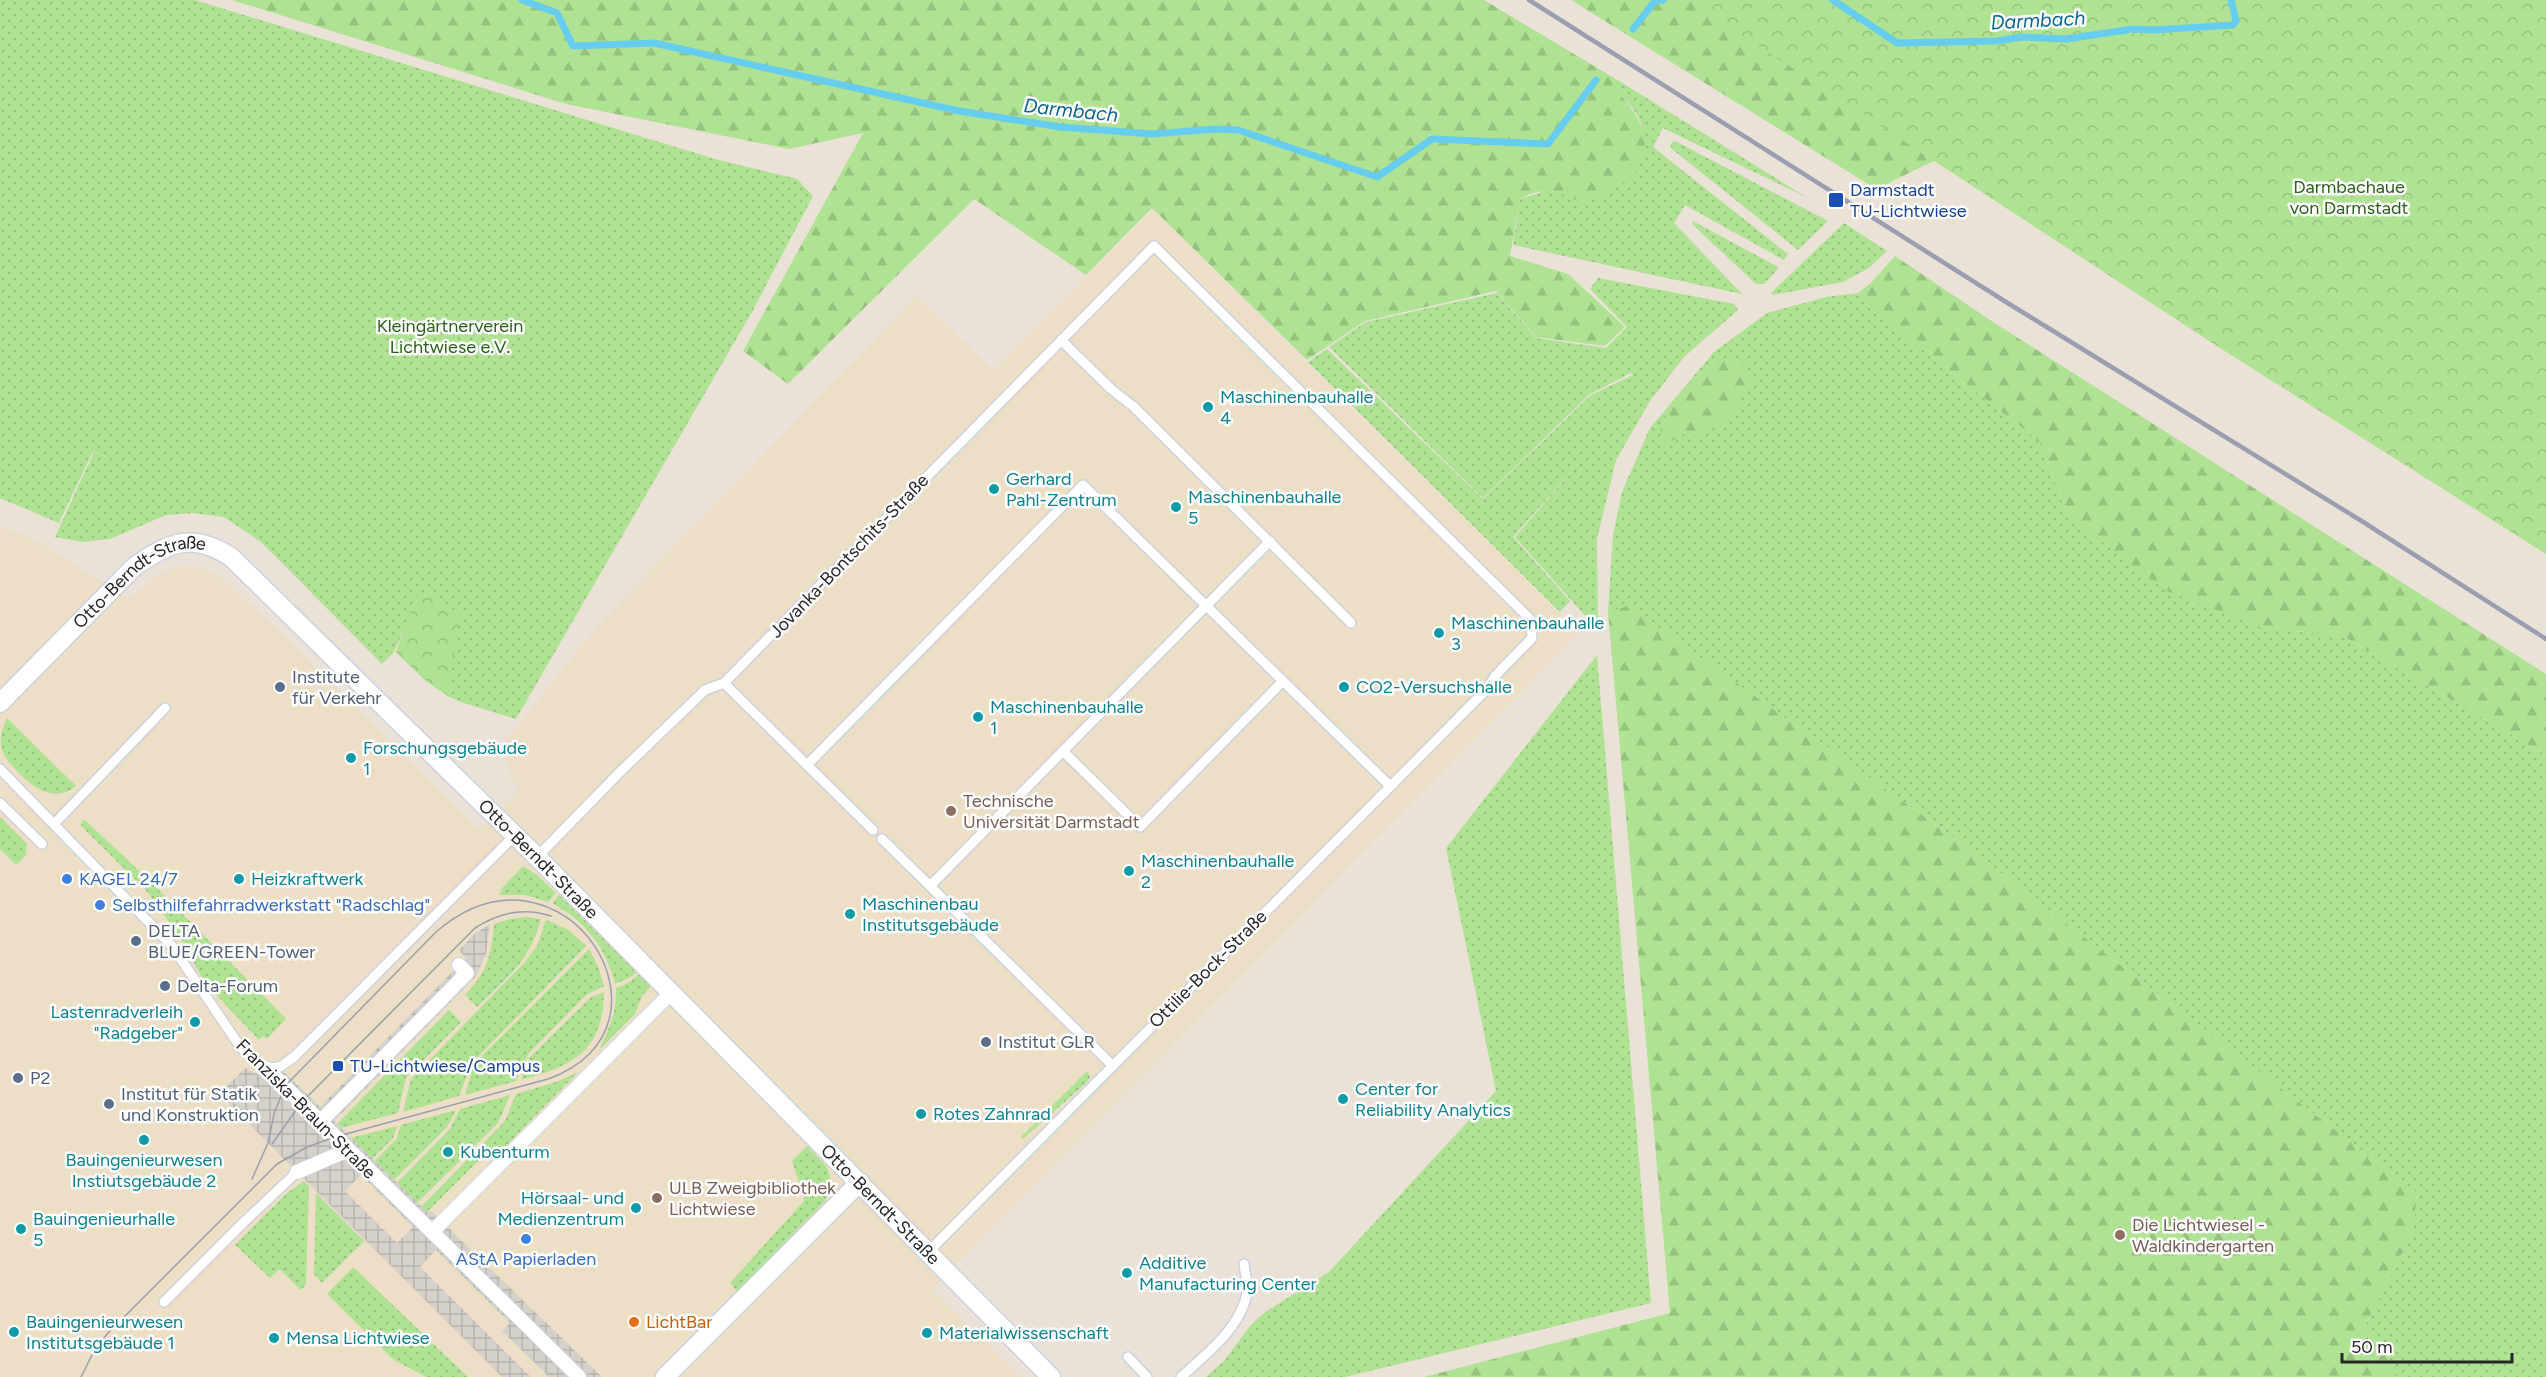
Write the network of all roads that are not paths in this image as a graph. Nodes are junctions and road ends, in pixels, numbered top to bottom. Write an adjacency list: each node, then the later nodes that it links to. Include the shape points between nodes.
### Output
1 (1154, 246): 2 (lane, Jovanka-Bontschits-Straße); 13 (lane, Ottilie-Bock-Straße, via 1531,620 1532,638)
2 (1062, 340): 3 (lane); 7 (lane, Jovanka-Bontschits-Straße)
3 (1270, 541): 4 (lane); 5 (lane)
4 (1206, 606): 6 (lane); 10 (lane); 11 (lane, via 1083,485)
5 (1351, 623)
6 (1283, 681): 10 (lane, via 1140,827); 13 (lane)
7 (724, 684): 11 (lane); 20 (lane, Jovanka-Bontschits-Straße, via 705,690)
8 (0, 704): 17 (street, Otto-Berndt-Straße, via 134,567 174,544 206,545 231,557 245,570)
9 (165, 708): 15 (lane)
10 (1063, 752): 21 (lane)
11 (807, 765): 16 (lane)
12 (0, 769): 15 (lane, Franziska-Braun-Straße)
13 (1390, 786): 24 (lane, Ottilie-Bock-Straße)
14 (0, 803): 19 (lane)
15 (55, 823): 25 (lane, Franziska-Braun-Straße, via 172,946 241,1047)
16 (873, 830)
17 (515, 835): 20 (street, Otto-Berndt-Straße); 25 (lane, via 296,1056 280,1067)
18 (882, 839): 21 (lane)
19 (42, 844)
20 (537, 857): 23 (street, Otto-Berndt-Straße)
21 (930, 886): 24 (lane)
22 (459, 965): 26 (street, via 467,973)
23 (672, 992): 29 (street, Otto-Berndt-Straße); 30 (street)
24 (1113, 1066): 31 (lane, Ottilie-Bock-Straße)
25 (266, 1068): 26 (street, Franziska-Braun-Straße)
26 (320, 1122): 27 (street, Franziska-Braun-Straße)
27 (348, 1150): 28 (street); 30 (street, Franziska-Braun-Straße)
28 (297, 1172): 33 (lane)
29 (860, 1182): 31 (street, Otto-Berndt-Straße); 36 (street)
30 (432, 1232): 35 (street, Franziska-Braun-Straße)
31 (929, 1251): 37 (street, Otto-Berndt-Straße)
32 (1244, 1264): 39 (lane, via 1247,1293 1237,1320)
33 (164, 1302)
34 (1128, 1357): 38 (lane)
35 (579, 1377)
36 (665, 1377)
37 (1051, 1377)
38 (1148, 1377)
39 (1181, 1377)

